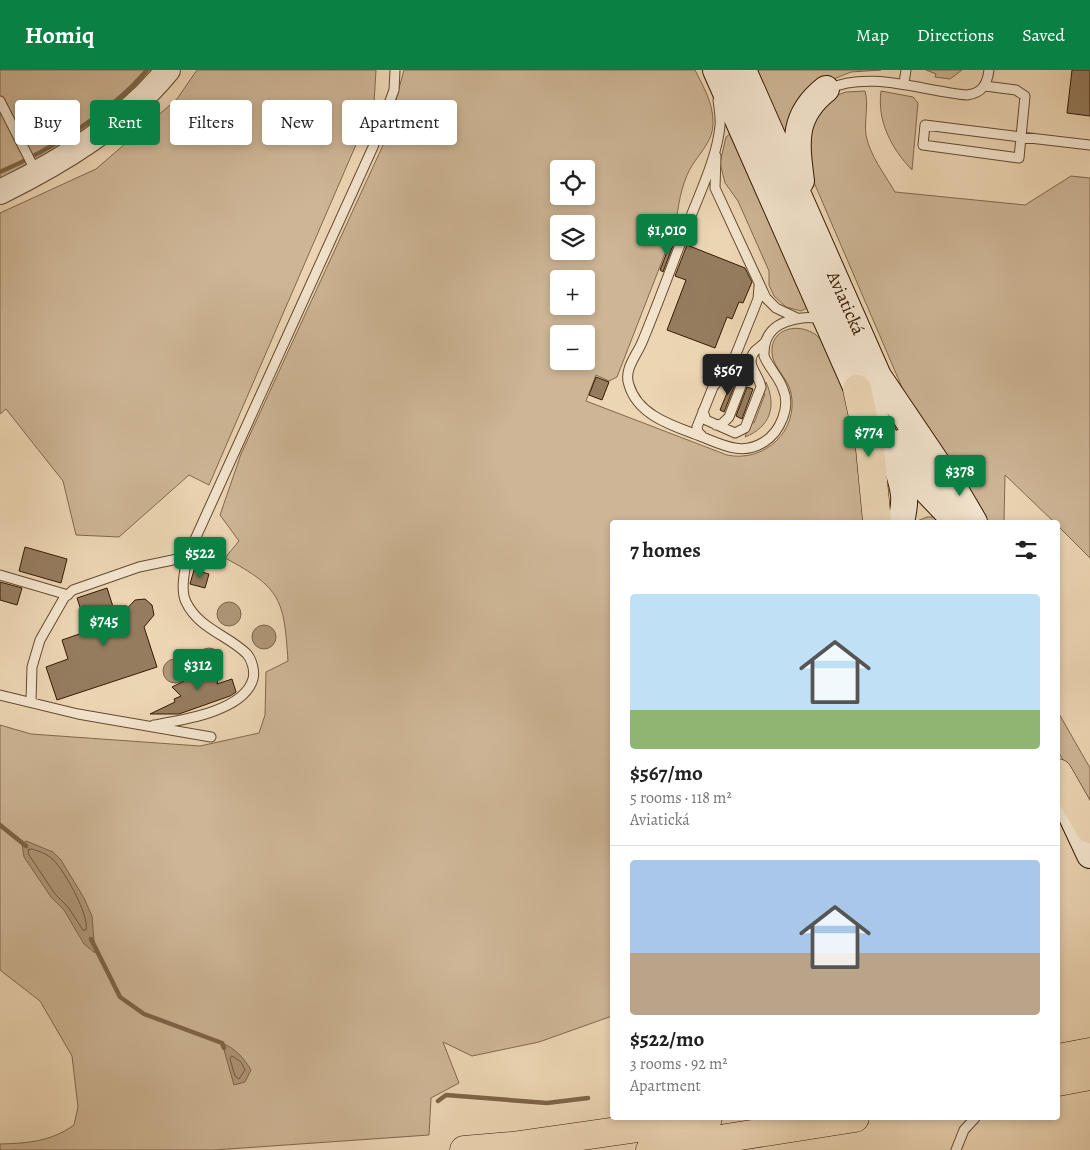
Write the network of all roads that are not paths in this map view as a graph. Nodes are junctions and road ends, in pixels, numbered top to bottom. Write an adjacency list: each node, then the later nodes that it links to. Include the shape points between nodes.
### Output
1 (168, 70): 14 (street, via 111,124 78,149)
2 (395, 70): 31 (lane, via 394,90 373,147)
3 (715, 70): 12 (lane, via 720,118); 19 (main road, Aviatická)
4 (743, 70): 16 (main road, Aviatická)
5 (906, 70): 7 (lane)
6 (989, 70): 8 (lane)
7 (904, 83): 8 (lane, via 967,95); 9 (lane, via 856,80)
8 (985, 86): 11 (lane, via 1016,90 1024,96)
9 (826, 89): 16 (main road, via 809,105 797,135)
10 (0, 101): 14 (lane)
11 (1021, 137): 11 (lane, via 926,125 923,145 1019,158); 13 (lane)
12 (717, 139): 17 (lane, via 715,188); 25 (lane, via 700,193 627,376 633,394 655,417)
13 (1090, 145)
14 (37, 173): 15 (street)
15 (0, 192)
16 (806, 211): 22 (main road, Aviatická)
17 (759, 283): 18 (lane, via 768,302); 23 (lane, via 758,298 732,364 713,386)
18 (797, 318): 19 (lane, via 816,318); 20 (lane, via 776,325)
19 (831, 329): 22 (main road, Aviatická)
20 (765, 342): 21 (lane); 25 (lane, via 766,362 784,390 785,408 776,430 766,440 745,449 730,448)
21 (752, 359): 24 (lane, via 729,417); 24 (lane, via 751,366 761,387 747,424 735,432)
22 (867, 382): 26 (main road, via 884,397 919,478); 27 (highway); 28 (main road, Aviatická, via 869,404 899,476 904,502); 30 (main road, Aviatická, via 961,500)
23 (703, 411): 24 (lane, via 706,420); 25 (lane, via 697,430)
24 (716, 425)
25 (702, 436)
26 (952, 518): 29 (main road, via 924,507 914,510)
27 (877, 520)
28 (901, 520)
29 (903, 520)
30 (973, 520)
31 (187, 557): 33 (lane, via 139,567 73,590); 36 (lane, via 185,601 209,629 233,642 248,656 255,673 244,696 192,719)
32 (0, 575): 33 (lane)
33 (68, 595): 35 (lane, via 40,640 32,667)
34 (0, 695): 35 (lane)
35 (31, 701): 36 (lane, via 78,714)
36 (154, 725): 37 (lane)
37 (211, 737)
38 (1060, 776): 41 (highway)
39 (1060, 790): 42 (main road)
40 (1060, 807): 43 (main road)
41 (1090, 829)
42 (1090, 855)
43 (1090, 859)
44 (1090, 1052): 45 (highway)
45 (1060, 1058)
46 (612, 1120): 50 (highway, via 549,1130)
47 (694, 1120): 50 (highway)
48 (842, 1120): 52 (highway)
49 (973, 1120): 53 (lane, via 964,1130)
50 (512, 1146): 51 (highway)
51 (464, 1150)
52 (650, 1150)
53 (956, 1150)

